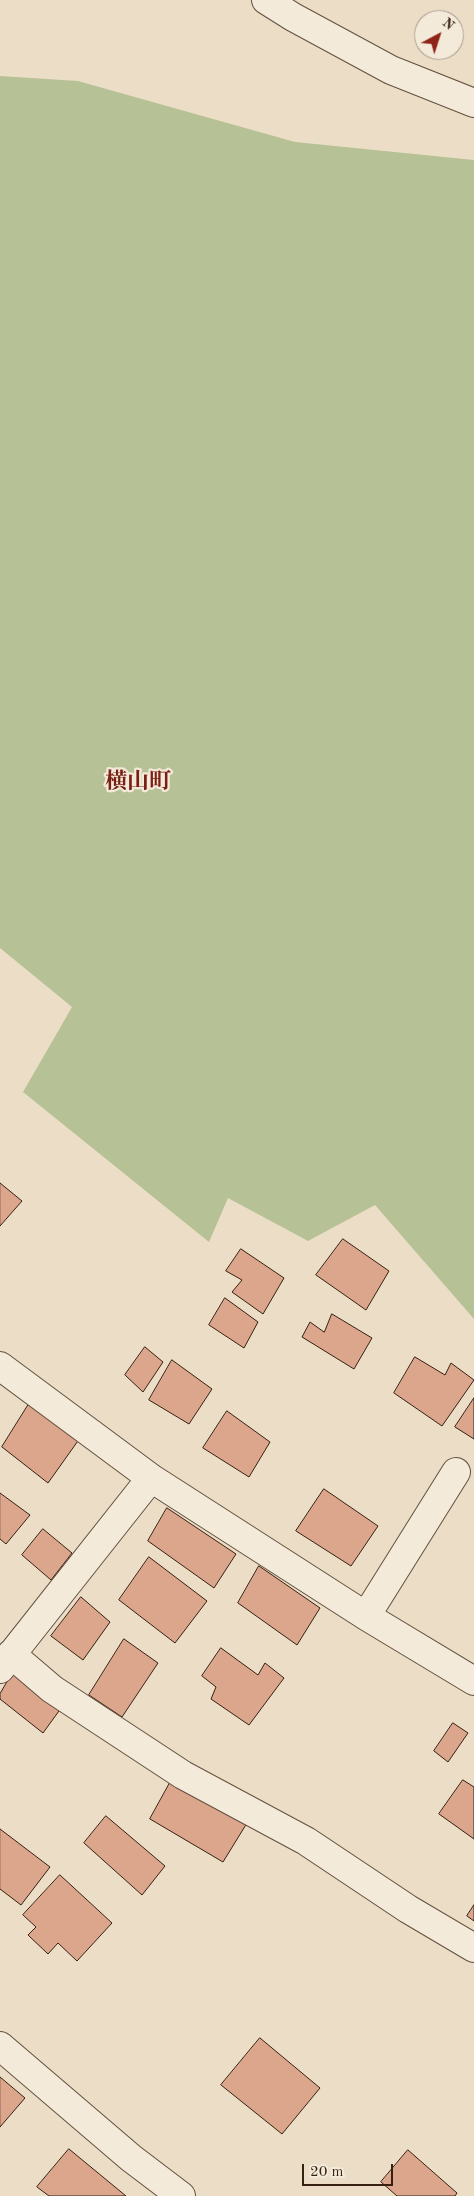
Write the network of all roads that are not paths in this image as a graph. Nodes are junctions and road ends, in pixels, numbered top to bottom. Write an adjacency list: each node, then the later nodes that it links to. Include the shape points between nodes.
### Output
1 (266, 0): 2 (street, via 293,18 391,70)
2 (474, 103)
3 (0, 1366): 5 (street)
4 (456, 1472): 6 (street)
5 (151, 1478): 6 (street); 7 (street)
6 (366, 1616): 8 (street)
7 (6, 1662): 9 (street, via 184,1775 306,1841 408,1909)
8 (474, 1681)
9 (474, 1948)
10 (0, 2046): 11 (street)
11 (181, 2196)

